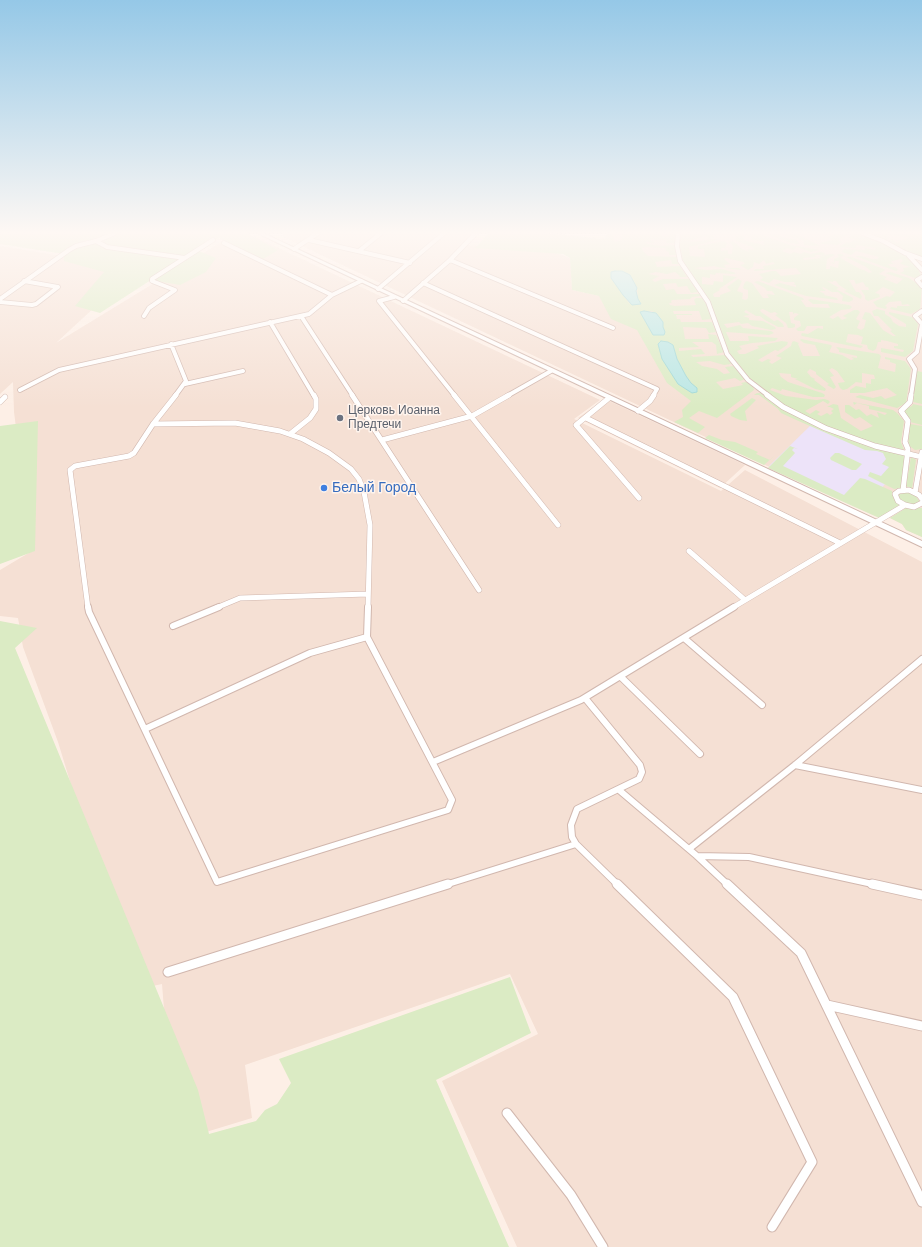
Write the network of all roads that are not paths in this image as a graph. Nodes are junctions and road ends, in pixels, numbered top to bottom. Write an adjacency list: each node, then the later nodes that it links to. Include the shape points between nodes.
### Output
1 (11, 291): 13 (street)
2 (53, 291): 13 (street, via 32,305)
3 (173, 291): 16 (street, via 149,308)
4 (324, 291): 11 (street)
5 (340, 291): 11 (street)
6 (382, 291): 12 (street)
7 (415, 291): 14 (street)
8 (439, 291): 28 (street, via 657,389 650,401)
9 (525, 291): 19 (street)
10 (700, 291): 34 (street, via 708,302 727,354 748,380 780,404 821,426 865,443)
11 (332, 295): 17 (street, via 309,314)
12 (394, 297): 14 (street); 29 (street, via 379,301)
13 (0, 300)
14 (403, 301): 22 (street)
15 (922, 311): 34 (street, via 915,316 922,324 917,352 908,360 915,369 910,402 901,411 908,421 905,442)
16 (144, 316)
17 (301, 316): 18 (street); 33 (street)
18 (270, 322): 20 (street); 32 (street, via 316,400 316,409 310,418)
19 (613, 328)
20 (171, 344): 23 (street); 24 (street, via 59,370)
21 (243, 371): 23 (street)
22 (551, 371): 26 (street); 29 (street)
23 (186, 384): 31 (street)
24 (20, 390)
25 (5, 397): 27 (street)
26 (609, 398): 28 (street); 30 (street)
27 (0, 402)
28 (638, 411): 42 (street)
29 (472, 416): 33 (street); 43 (street)
30 (586, 418): 38 (street, via 576,426); 44 (street)
31 (153, 424): 32 (street, via 234,423 265,427); 57 (street, via 134,453 129,456 76,466 70,470 89,612)
32 (290, 434): 48 (street, via 329,454 351,469 359,479 370,525)
33 (382, 440): 47 (street)
34 (907, 454): 35 (street); 36 (street)
35 (921, 455): 37 (street)
36 (903, 490): 37 (street); 41 (street, via 895,496)
37 (915, 493): 39 (street)
38 (639, 498)
39 (922, 499)
40 (922, 504): 41 (street, via 914,507)
41 (905, 505): 42 (street)
42 (877, 523): 44 (street); 45 (street)
43 (558, 525)
44 (840, 543): 49 (street)
45 (922, 544)
46 (689, 551): 49 (street)
47 (479, 590)
48 (368, 594): 50 (street, via 240,598); 51 (street)
49 (745, 600): 52 (street)
50 (173, 626)
51 (367, 637): 57 (street, via 310,653); 59 (street)
52 (684, 638): 54 (street); 56 (street)
53 (922, 659): 60 (street)
54 (621, 677): 55 (street); 58 (street)
55 (585, 698): 59 (street); 61 (street, via 640,765 642,772 639,779)
56 (762, 705)
57 (145, 729): 59 (street, via 217,882 448,810 452,800)
58 (700, 754)
59 (433, 762)
60 (795, 765): 62 (street); 64 (street)
61 (619, 790): 63 (street, via 578,809 571,825 572,837); 64 (street)
62 (922, 790)
63 (576, 844): 67 (street); 72 (street, via 733,997 812,1162)
64 (689, 849): 65 (street)
65 (697, 856): 66 (street, via 749,857); 68 (street, via 800,953)
66 (922, 895)
67 (168, 972)
68 (827, 1005): 69 (street); 71 (street)
69 (922, 1026)
70 (507, 1114): 73 (street, via 571,1195)
71 (922, 1202)
72 (772, 1228)
73 (603, 1247)

